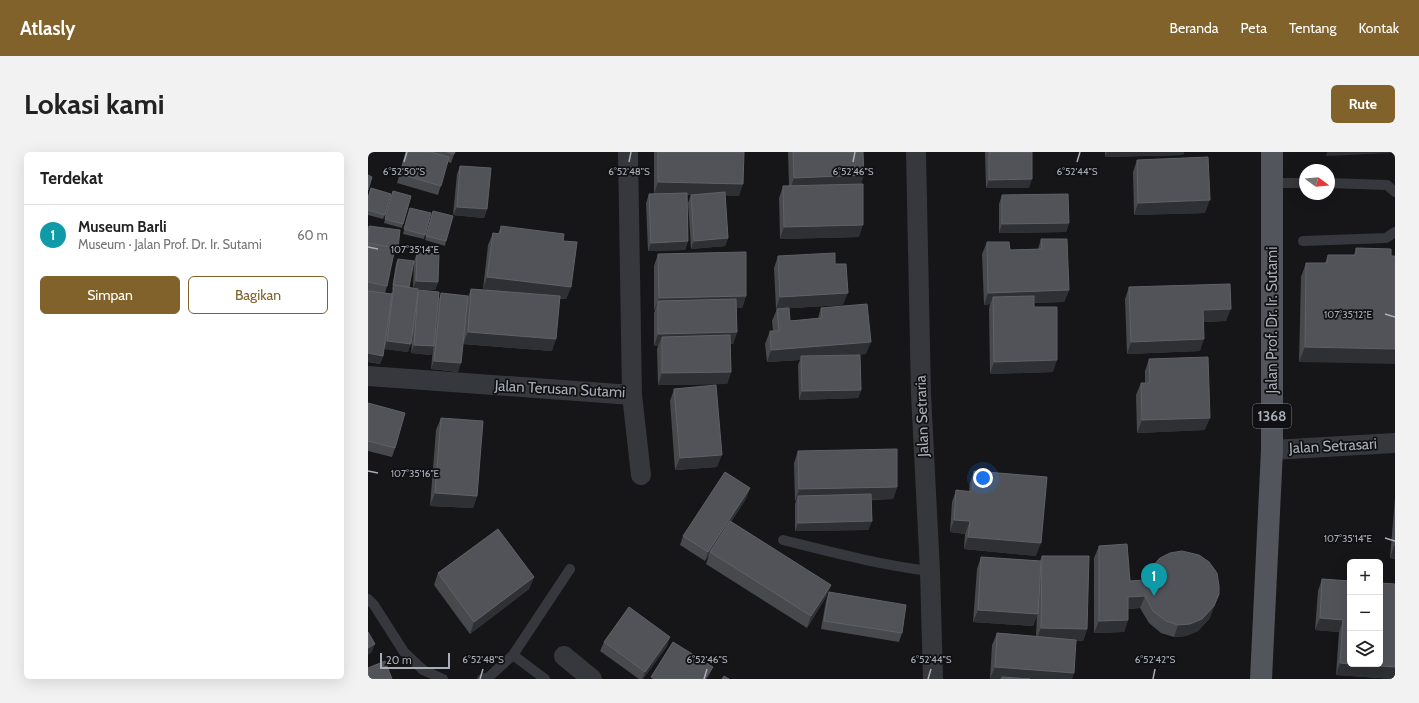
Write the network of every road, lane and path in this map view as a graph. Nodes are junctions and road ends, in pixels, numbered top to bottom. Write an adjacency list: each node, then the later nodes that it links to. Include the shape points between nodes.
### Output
1 (628, 152): 11 (street, Jalan Terusan Sutami)
2 (916, 152): 17 (street, Jalan Setraria, via 921,394)
3 (1272, 152): 4 (main road, Jalan Prof. Dr. Ir. Sutami / 1368)
4 (1272, 183): 5 (lane); 13 (main road, Jalan Prof. Dr. Ir. Sutami / 1368)
5 (1299, 183)
6 (1335, 183): 7 (lane, via 1387,185)
7 (1395, 192)
8 (1395, 232): 9 (lane, via 1386,238)
9 (1303, 241)
10 (368, 376): 11 (street, Jalan Terusan Sutami)
11 (632, 394): 14 (street)
12 (1395, 443): 13 (street, Jalan Setrasari)
13 (1272, 450): 26 (main road, Jalan Prof. Dr. Ir. Sutami / 1368)
14 (641, 475)
15 (783, 540): 17 (lane, via 891,566)
16 (570, 569): 19 (lane)
17 (930, 571): 25 (street, Jalan Setraria)
18 (368, 599): 21 (lane, via 404,652 423,670)
19 (513, 655): 22 (lane, via 489,677); 23 (lane)
20 (564, 656): 24 (street)
21 (443, 679)
22 (482, 679)
23 (545, 679)
24 (592, 679)
25 (933, 679)
26 (1261, 679)

